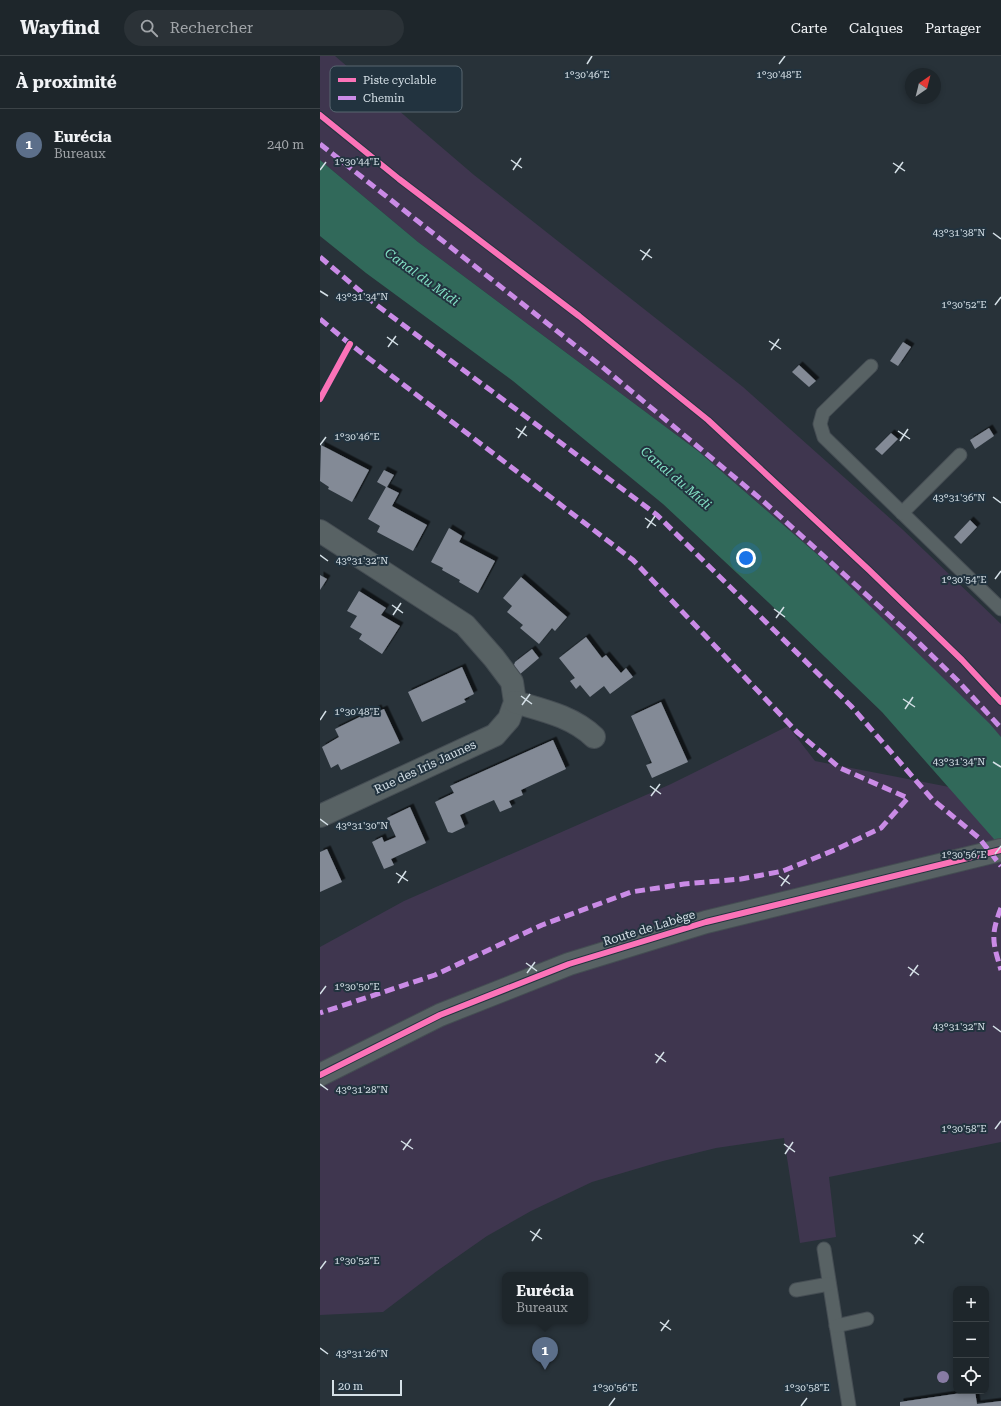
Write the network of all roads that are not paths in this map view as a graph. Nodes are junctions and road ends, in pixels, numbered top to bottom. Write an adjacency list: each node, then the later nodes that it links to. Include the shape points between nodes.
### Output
1 (871, 366): 3 (lane, via 824,413 820,424 824,437)
2 (960, 455): 3 (lane)
3 (902, 513): 5 (lane)
4 (320, 530): 6 (street, via 465,625 512,682)
5 (1001, 609)
6 (515, 702): 7 (street, via 563,716); 8 (street, Rue des Iris Jaunes, via 509,719 495,735)
7 (594, 736)
8 (320, 816)
9 (1001, 850): 10 (street, Route de Labège, via 706,922 568,964 440,1016)
10 (320, 1075)
11 (824, 1249): 12 (lane)
12 (829, 1284): 13 (lane); 15 (lane)
13 (796, 1290)
14 (867, 1319): 15 (lane)
15 (836, 1326): 16 (lane)
16 (849, 1406)

